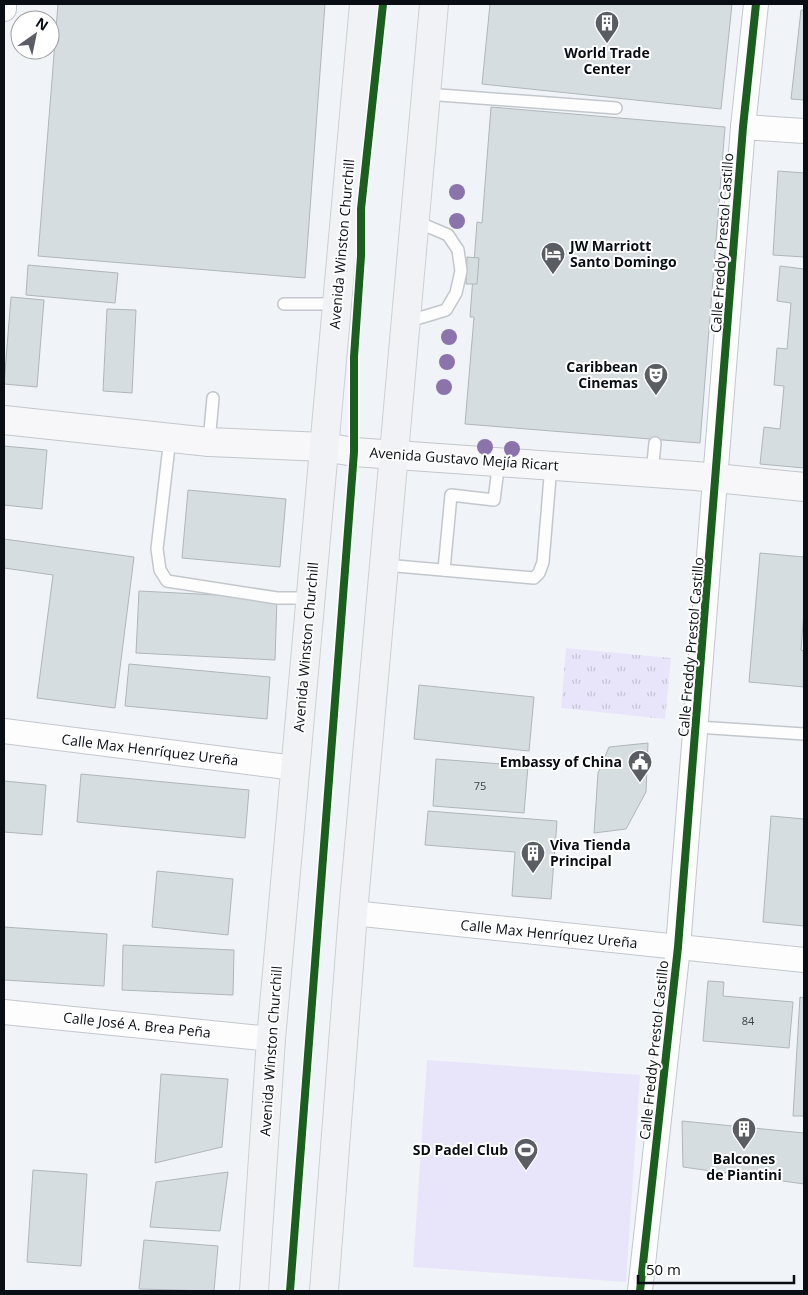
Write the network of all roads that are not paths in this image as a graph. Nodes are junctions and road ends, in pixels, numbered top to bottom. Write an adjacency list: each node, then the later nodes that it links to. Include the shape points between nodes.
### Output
1 (4, 4): 5 (street)
2 (364, 4): 12 (main road, Avenida Winston Churchill)
3 (434, 4): 6 (main road)
4 (756, 4): 8 (street, Calle Freddy Prestol Castillo)
5 (4, 10)
6 (426, 94): 7 (lane); 10 (main road)
7 (616, 108)
8 (743, 127): 9 (street); 24 (street, Calle Freddy Prestol Castillo)
9 (804, 131)
10 (415, 221): 13 (main road); 13 (lane, via 448,235 458,250 461,271 456,293 446,310)
11 (284, 304): 12 (lane)
12 (337, 304): 19 (main road, Avenida Winston Churchill)
13 (406, 322): 20 (main road)
14 (213, 398): 17 (lane)
15 (4, 420): 16 (street, Avenida Gustavo Mejía Ricart)
16 (170, 438): 17 (street, Avenida Gustavo Mejía Ricart); 28 (lane, via 157,548 160,570 167,581 278,598)
17 (209, 442): 19 (street, Avenida Gustavo Mejía Ricart)
18 (655, 443): 23 (lane)
19 (324, 448): 20 (street, Avenida Gustavo Mejía Ricart); 28 (main road, Avenida Winston Churchill)
20 (395, 454): 21 (street, Avenida Gustavo Mejía Ricart); 26 (main road)
21 (498, 461): 22 (street, Avenida Gustavo Mejía Ricart); 27 (lane, via 494,500 451,495)
22 (551, 465): 23 (street, Avenida Gustavo Mejía Ricart); 27 (lane, via 543,562 534,578)
23 (652, 473): 24 (street, Avenida Gustavo Mejía Ricart)
24 (717, 478): 25 (street, Avenida Gustavo Mejía Ricart); 29 (street, Calle Freddy Prestol Castillo)
25 (804, 486)
26 (384, 565): 27 (lane); 33 (main road)
27 (444, 570)
28 (310, 598): 32 (main road, Avenida Winston Churchill)
29 (697, 727): 31 (lane); 34 (street, Calle Freddy Prestol Castillo)
30 (4, 731): 32 (street, Calle Max Henríquez Ureña)
31 (804, 734)
32 (295, 768): 37 (main road, Avenida Winston Churchill)
33 (353, 913): 34 (street, Calle Max Henríquez Ureña); 39 (main road)
34 (678, 948): 35 (street, Calle Max Henríquez Ureña); 40 (street, Calle Freddy Prestol Castillo)
35 (804, 960)
36 (4, 1012): 37 (street, Calle José A. Brea Peña)
37 (271, 1039): 38 (main road, Avenida Winston Churchill)
38 (254, 1291)
39 (324, 1291)
40 (640, 1291)

